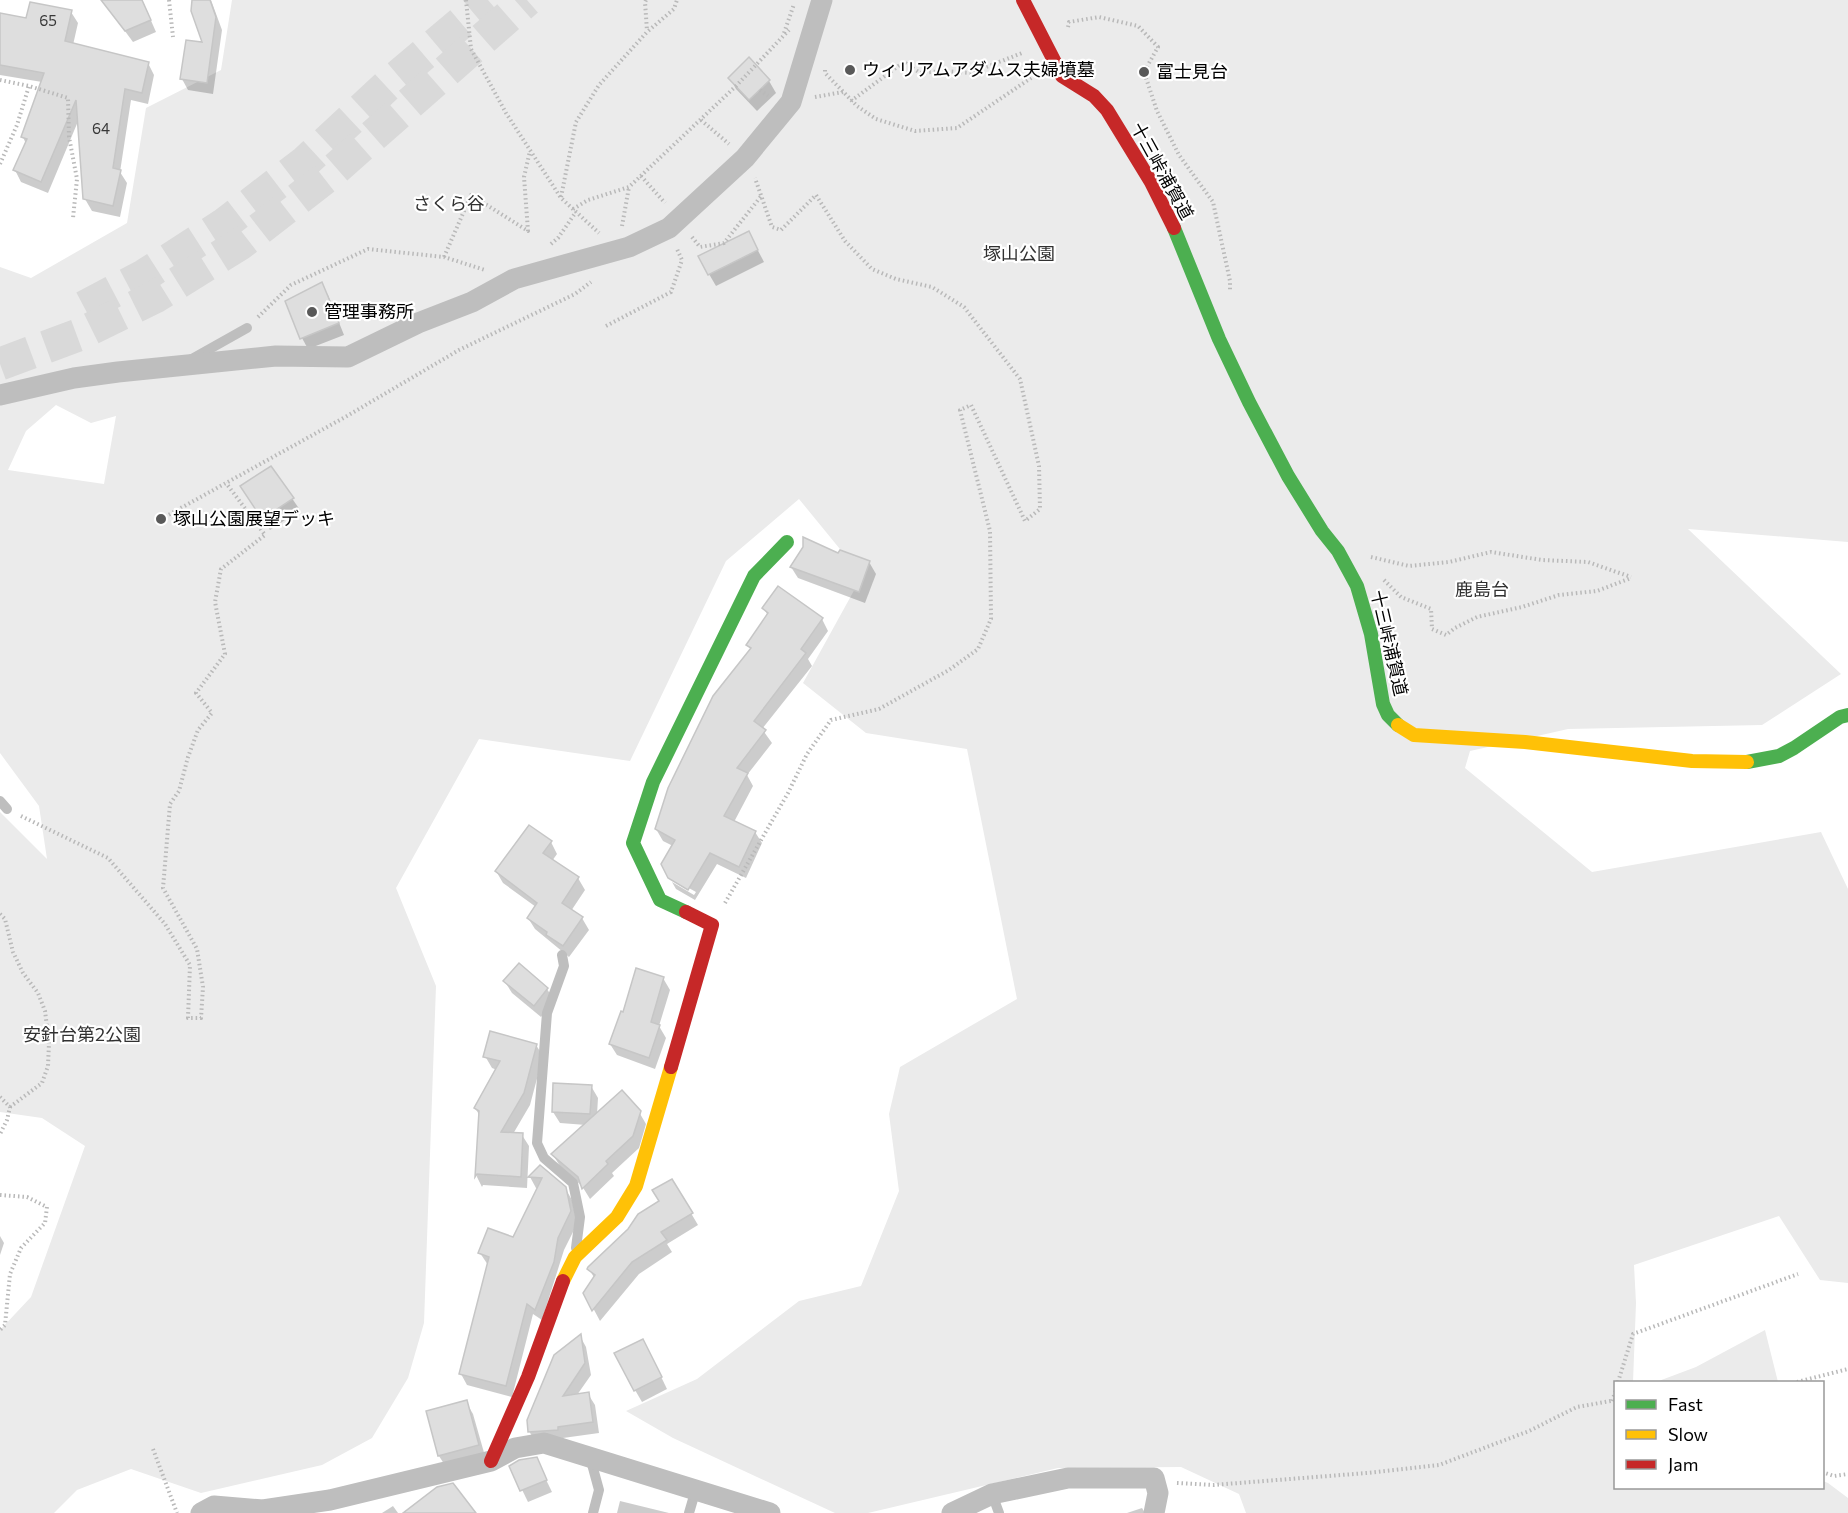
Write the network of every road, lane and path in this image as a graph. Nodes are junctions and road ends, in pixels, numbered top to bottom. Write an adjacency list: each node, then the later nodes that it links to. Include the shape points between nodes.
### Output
1 (169, 0): 11 (path)
2 (466, 0): 20 (path, via 471,49)
3 (646, 0): 9 (path)
4 (677, 0): 9 (path, via 674,9)
5 (796, 0): 10 (path)
6 (1023, 0): 14 (street)
7 (820, 2): 10 (path); 21 (street, via 791,102)
8 (1067, 31): 35 (path, via 1069,22 1099,17 1138,26 1158,47 1144,72 1157,111 1179,155 1213,202)
9 (647, 32): 26 (path, via 599,85 576,122)
10 (784, 34): 18 (path)
11 (173, 37)
12 (1029, 50): 17 (path, via 971,73 920,73 904,62)
13 (824, 61): 17 (path, via 825,73)
14 (1062, 76): 17 (path, via 1042,69 957,128 915,131 876,119); 45 (street, 十三峠浦賀道, via 1094,96 1107,110 1167,212 1219,339 1250,402 1288,476 1357,586 1371,634 1383,704 1394,723 1414,735 1525,742 1692,761 1749,762 1779,756)
15 (0, 80): 16 (path)
16 (29, 86): 22 (path); 29 (path, via 68,98 69,137 77,179)
17 (851, 101)
18 (701, 120): 19 (path); 23 (path)
19 (724, 141)
20 (530, 150): 26 (path); 33 (path, via 524,177 528,231 471,195)
21 (745, 158): 25 (path); 30 (street)
22 (0, 164)
23 (640, 176): 24 (path); 27 (path)
24 (629, 187): 28 (path); 31 (path)
25 (762, 195): 30 (path, via 724,243 700,247); 48 (path, via 772,227 781,230 816,195 845,241 872,269 932,287 964,307 1020,379 1039,466 1040,509 1025,521 971,405 960,410 990,531 991,619 978,650 879,709 831,720 807,754)
26 (561, 198): 28 (path)
27 (664, 202)
28 (573, 209): 32 (path)
29 (73, 218)
30 (673, 224): 32 (street, via 629,247); 36 (path, via 682,260 671,292)
31 (621, 228)
32 (615, 249): 34 (street); 40 (path, via 607,270 575,294 459,350)
33 (444, 257): 34 (path); 37 (path, via 368,249 291,285)
34 (514, 279): 38 (street, via 348,357 276,356)
35 (1230, 293)
36 (606, 326)
37 (246, 328): 38 (lane)
38 (177, 367): 39 (street, via 74,378)
39 (0, 395)
40 (226, 483): 41 (path); 46 (path, via 265,535 220,569 215,602 225,654 196,693 212,713 198,730 179,791 170,804 163,888 197,949 203,987 201,1018 188,1018 190,965 165,924 108,858)
41 (161, 519)
42 (787, 542): 48 (street, via 754,576 653,782 633,843 660,900)
43 (1380, 558): 44 (path, via 1408,566 1491,552 1542,560 1588,561 1631,578 1597,591 1559,595 1477,617 1446,635 1432,629 1431,609 1401,597)
44 (1377, 573)
45 (1848, 715)
46 (4, 805)
47 (0, 914): 51 (path, via 6,919 13,952 45,1011 49,1043 42,1083)
48 (712, 925): 54 (street, via 636,1186 618,1217)
49 (562, 955): 54 (lane, via 564,966 547,1013 537,1143 544,1158 573,1184 580,1217)
50 (0, 1097): 51 (path)
51 (10, 1107): 52 (path)
52 (0, 1134)
53 (0, 1195): 56 (path, via 27,1197 47,1207 45,1223 21,1248 10,1274 5,1325)
54 (575, 1257): 63 (street)
55 (1798, 1274): 58 (path, via 1633,1334)
56 (0, 1330)
57 (1848, 1369): 59 (path)
58 (1619, 1381)
59 (1804, 1381)
60 (1614, 1401): 66 (path, via 1576,1407 1530,1431 1439,1465 1213,1485 1178,1482)
61 (153, 1449): 70 (path)
62 (590, 1457): 63 (street, via 544,1443 515,1448); 67 (street); 72 (lane, via 599,1490)
63 (491, 1461): 69 (street)
64 (1824, 1473): 65 (path)
65 (1848, 1474)
66 (1175, 1488)
67 (696, 1489): 73 (lane); 74 (street)
68 (996, 1504): 75 (street); 76 (street, via 1068,1478 1154,1478 1158,1493)
69 (329, 1507): 71 (street, via 263,1510 214,1506)
70 (177, 1513)
71 (201, 1513)
72 (593, 1513)
73 (689, 1513)
74 (770, 1513)
75 (952, 1513)
76 (1154, 1513)

